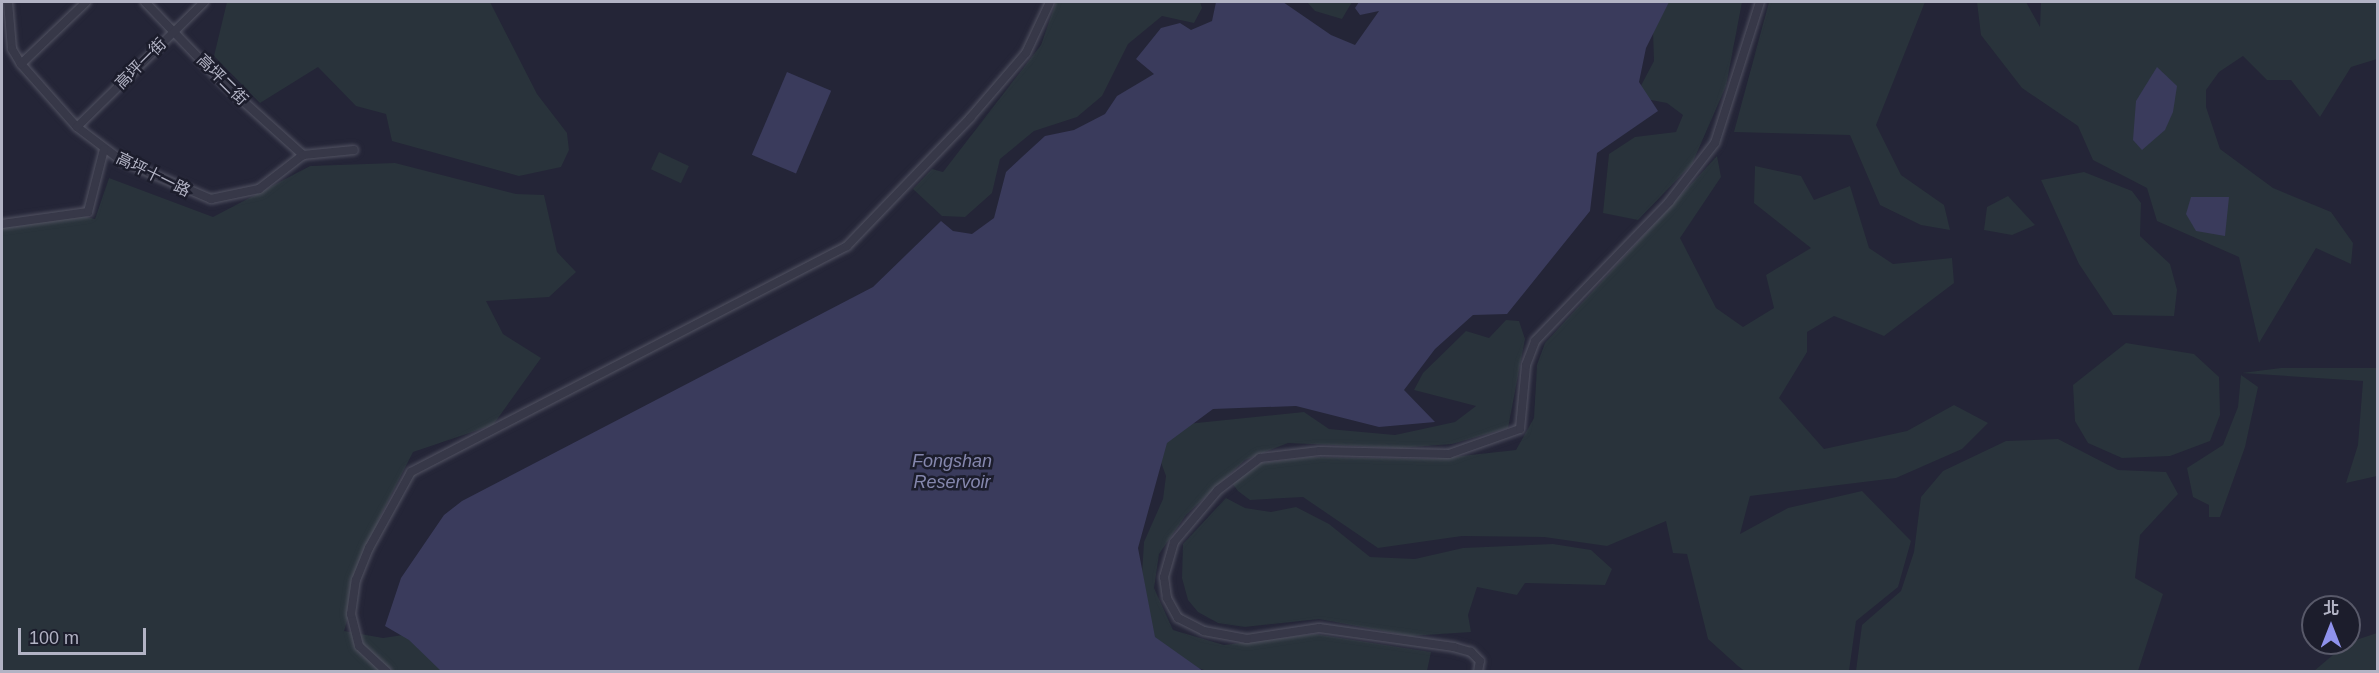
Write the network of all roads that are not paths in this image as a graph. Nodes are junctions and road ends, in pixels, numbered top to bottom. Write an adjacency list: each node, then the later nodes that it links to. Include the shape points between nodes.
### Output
1 (8, 2): 8 (street, 高坪十一路, via 12,50)
2 (86, 2): 8 (street)
3 (145, 2): 7 (street, 高坪二街)
4 (204, 2): 7 (street, 高坪一街)
5 (1050, 2): 14 (street, via 1026,53 970,118 847,246 411,472 369,548 356,580 351,614 359,646)
6 (1760, 2): 15 (street, via 1715,143 1670,202 1535,341 1526,364 1520,429 1449,454 1320,451 1260,458 1218,490 1174,542 1164,577 1167,598 1178,618 1204,631 1246,639 1319,628 1454,647 1471,652 1480,661)
7 (175, 30): 9 (street, 高坪一街); 12 (street, 高坪二街, via 223,83)
8 (21, 64): 9 (street, 高坪十一路)
9 (77, 127): 10 (street, 高坪十一路)
10 (104, 149): 12 (street, 高坪十一路, via 193,195 211,199 259,189); 13 (street, via 88,212)
11 (354, 150): 12 (street)
12 (303, 155)
13 (2, 224)
14 (387, 672)
15 (1478, 672)

